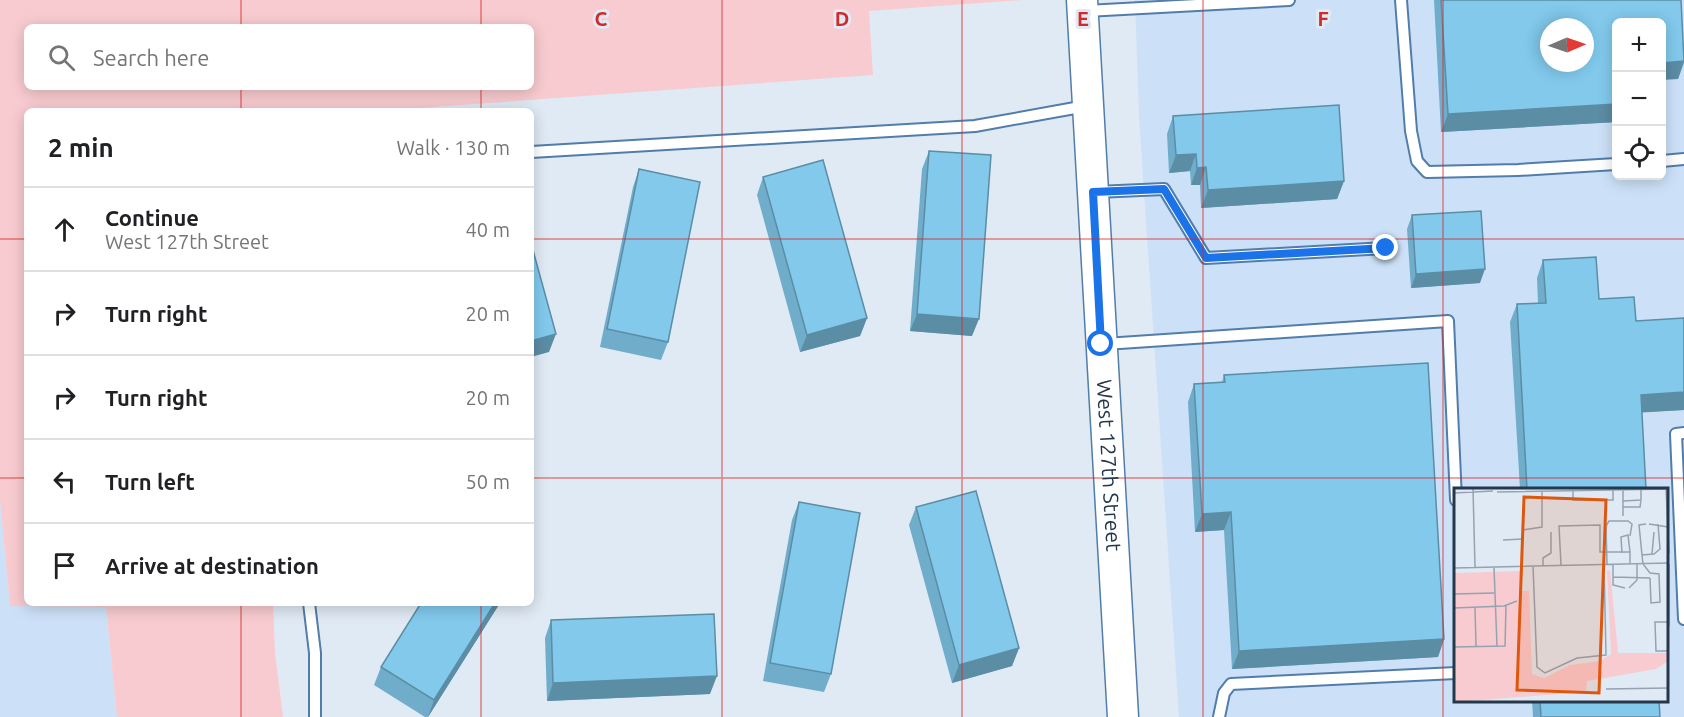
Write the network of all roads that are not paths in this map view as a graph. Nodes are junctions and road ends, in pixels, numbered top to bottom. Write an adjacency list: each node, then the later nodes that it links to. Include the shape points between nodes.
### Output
1 (1289, 0): 3 (lane)
2 (1401, 0): 8 (lane, via 1411,131 1417,161 1427,172)
3 (1082, 6): 4 (main road, West 127th Street)
4 (1088, 106): 5 (lane, via 975,126); 9 (main road, West 127th Street)
5 (534, 152)
6 (1684, 159): 7 (lane)
7 (1666, 161)
8 (1612, 164)
9 (1093, 192): 10 (lane, via 1164,189 1206,258); 11 (main road, West 127th Street)
10 (1386, 248)
11 (1101, 344): 13 (lane, via 1448,321); 18 (main road, West 127th Street)
12 (1684, 434): 15 (lane, via 1676,434)
13 (1455, 488)
14 (309, 606): 17 (lane, via 315,653)
15 (1684, 619)
16 (1454, 673): 19 (lane, via 1231,684 1224,693)
17 (315, 717)
18 (1123, 717)
19 (1219, 717)

